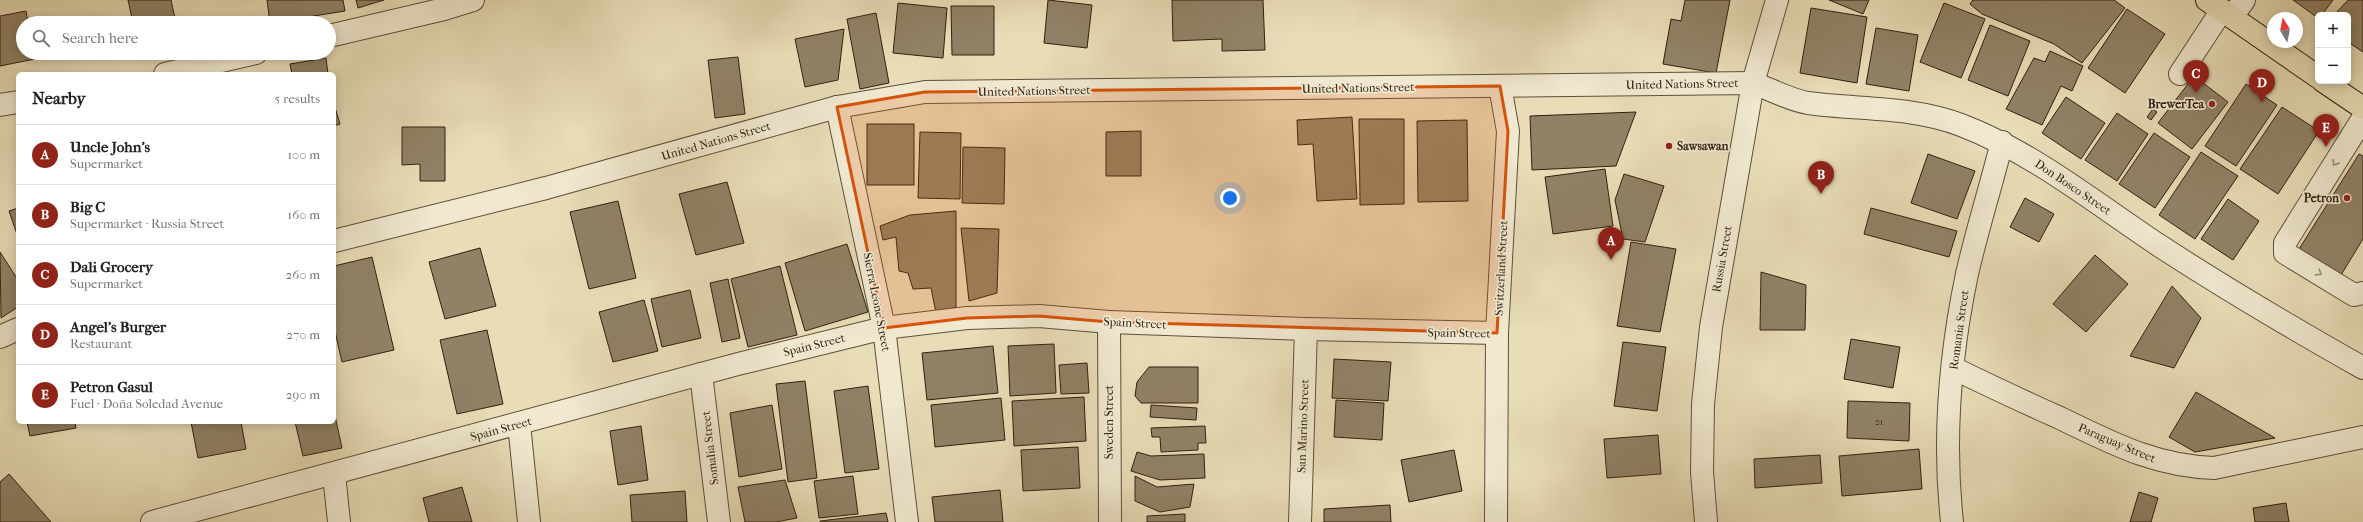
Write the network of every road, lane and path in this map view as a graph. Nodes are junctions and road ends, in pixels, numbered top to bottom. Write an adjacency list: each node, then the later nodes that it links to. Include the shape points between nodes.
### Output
1 (473, 0): 4 (street)
2 (1777, 0): 9 (street, Russia Street)
3 (2226, 7): 7 (street); 8 (main road)
4 (336, 34)
5 (226, 60): 6 (street)
6 (174, 72)
7 (2180, 74)
8 (2315, 75)
9 (1753, 82): 11 (street, United Nations Street); 17 (street, Don Bosco Street, via 1806,103 1910,112 1959,124); 40 (street, Russia Street, via 1710,327 1703,404 1702,472)
10 (2327, 84): 15 (main road)
11 (1500, 86): 14 (street, United Nations Street, via 925,92); 24 (street, Switzerland Street, via 1508,131)
12 (16, 102): 13 (street)
13 (0, 105)
14 (837, 107): 18 (street, United Nations Street, via 546,188); 21 (street, Sierra Leone Street)
15 (2363, 108)
16 (2363, 118): 19 (street, one-way to 19, via 2284,248 2286,253 2354,295)
17 (2002, 142): 26 (street, Romania Street, via 1967,274); 27 (street, Don Bosco Street, via 2029,156 2160,245 2282,323)
18 (336, 240)
19 (2363, 293)
20 (1109, 322): 21 (street, Spain Street, via 1039,316 1003,316); 23 (street, Spain Street); 37 (street, Sweden Street)
21 (884, 328): 28 (street, Spain Street); 36 (street, Sierra Leone Street)
22 (16, 330): 25 (street)
23 (1306, 330): 24 (street, Spain Street); 38 (street, San Marino Street)
24 (1497, 333): 39 (street, Switzerland Street)
25 (0, 337)
26 (1953, 368): 30 (street, Paraguay Street, via 2120,447 2159,461 2193,467 2214,468); 41 (street, Romania Street, via 1948,468)
27 (2363, 368)
28 (702, 374): 29 (street, Spain Street); 35 (street, Somalia Street)
29 (520, 424): 31 (street, Spain Street); 34 (street)
30 (2363, 437)
31 (334, 474): 32 (street, Spain Street); 33 (street)
32 (152, 522)
33 (339, 522)
34 (529, 522)
35 (719, 522)
36 (907, 522)
37 (1110, 522)
38 (1300, 522)
39 (1496, 522)
40 (1706, 522)
41 (1952, 522)

